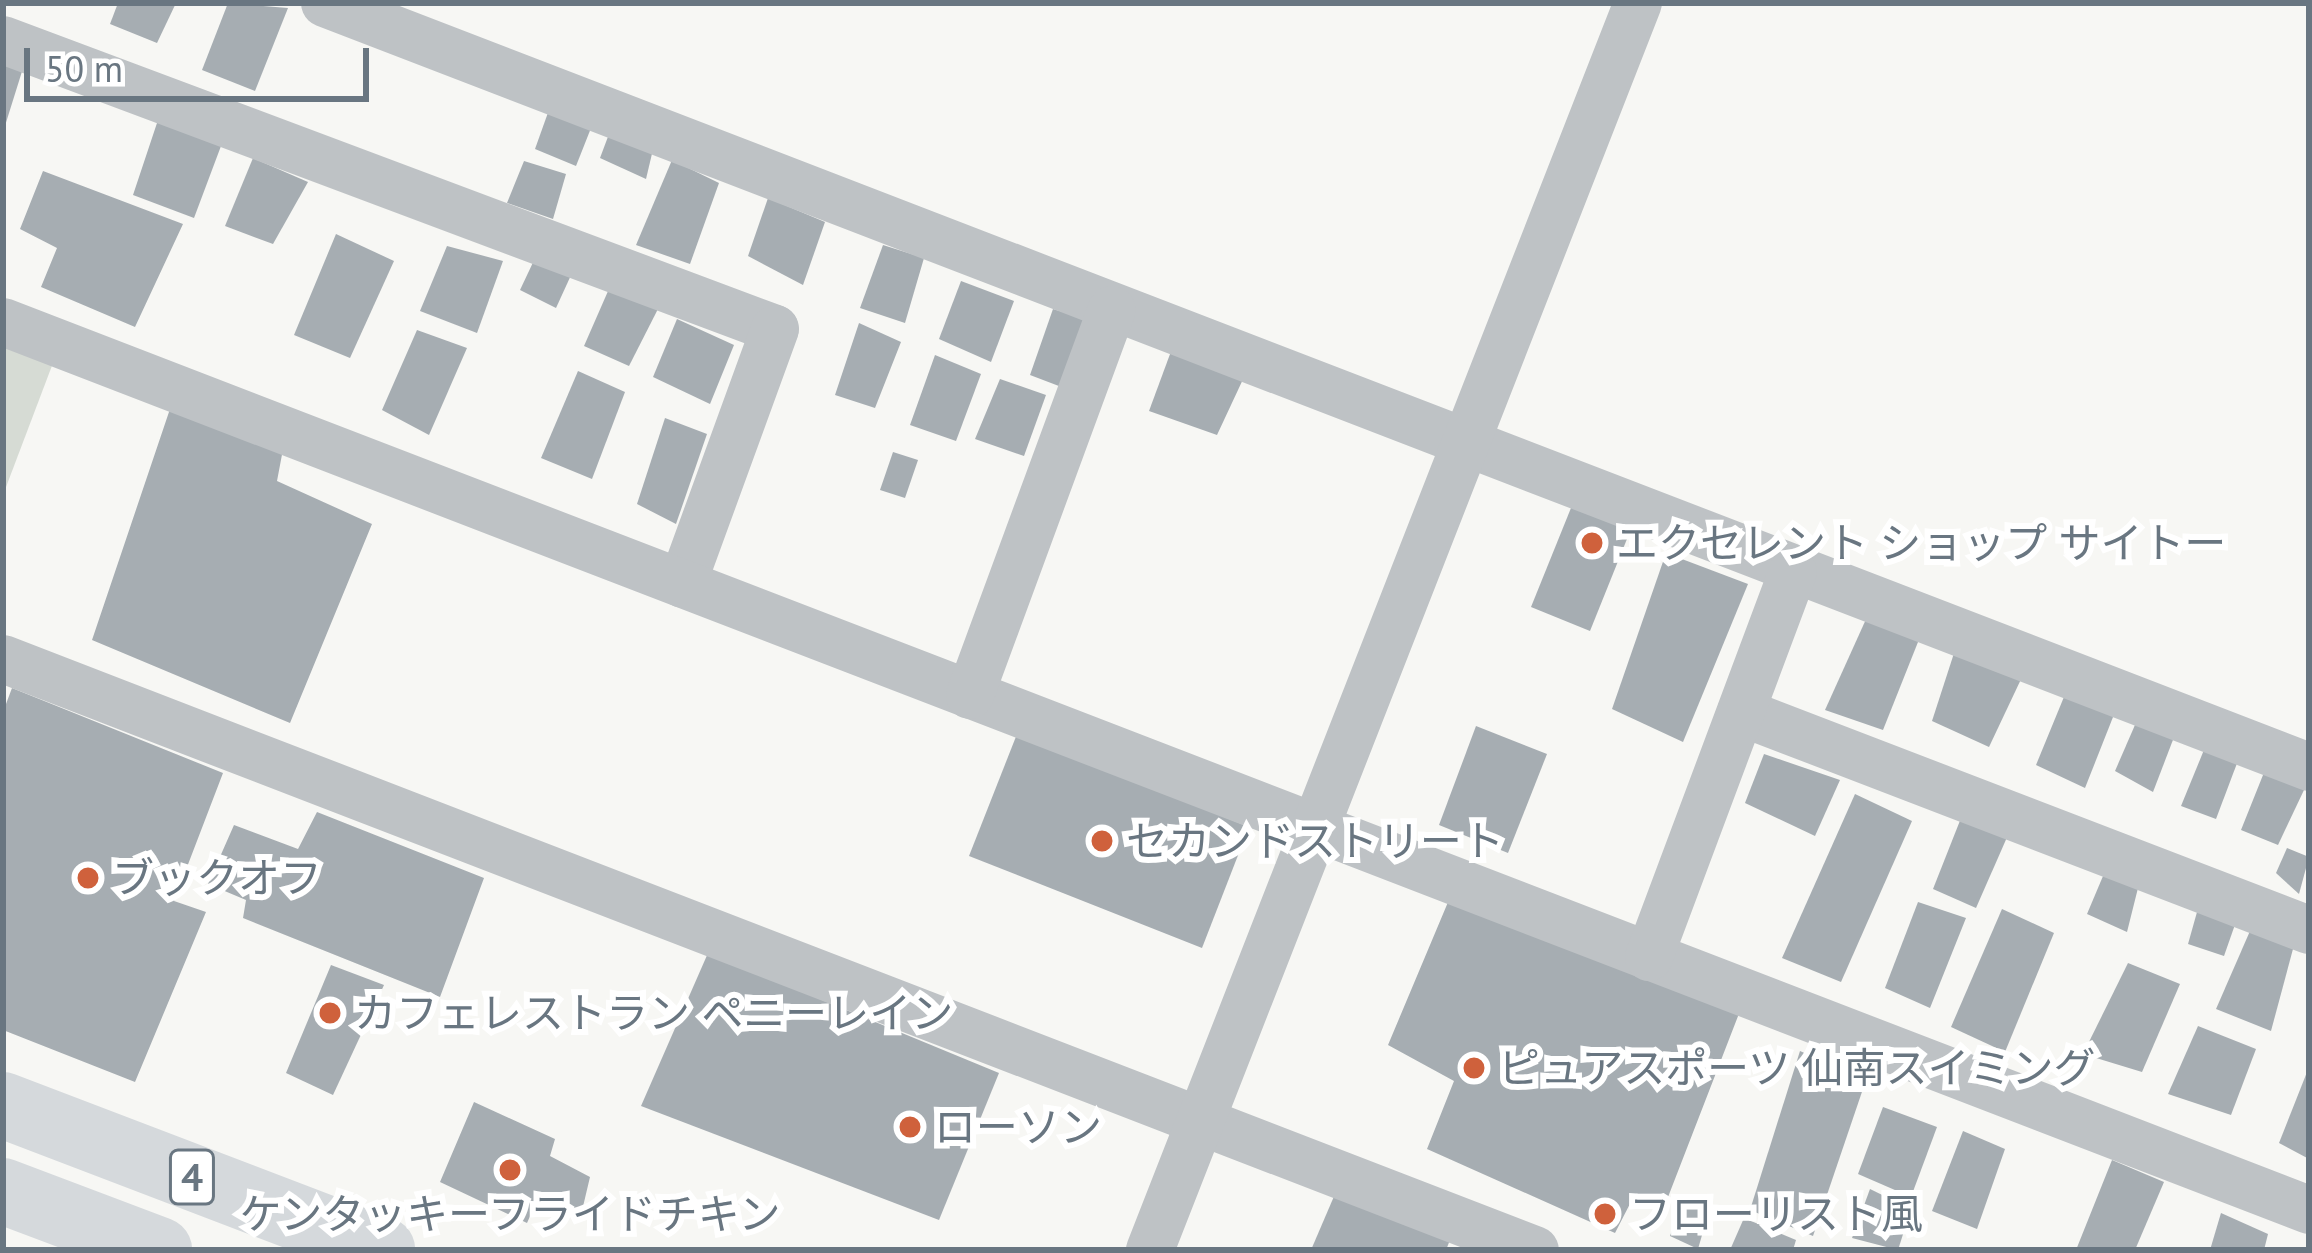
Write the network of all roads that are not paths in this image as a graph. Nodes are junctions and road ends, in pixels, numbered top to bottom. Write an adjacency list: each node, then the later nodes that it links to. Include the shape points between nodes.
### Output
1 (325, 3): 4 (street)
2 (1638, 3): 6 (street)
3 (3, 40): 8 (street, via 775,329)
4 (1112, 310): 6 (street); 10 (street)
5 (3, 322): 8 (street)
6 (1462, 446): 7 (street); 13 (street)
7 (1793, 572): 11 (street); 12 (street)
8 (682, 584): 10 (street)
9 (3, 659): 17 (street)
10 (970, 694): 13 (street)
11 (1741, 712): 14 (street); 15 (street)
12 (2309, 767)
13 (1317, 828): 15 (street); 17 (street)
14 (2309, 930)
15 (1649, 957): 19 (street)
16 (3, 1105): 21 (highway, 4)
17 (1199, 1119): 22 (street); 23 (street)
18 (3, 1191): 20 (highway, 4)
19 (2309, 1210)
20 (159, 1250)
21 (382, 1250)
22 (1150, 1250)
23 (1535, 1250)

